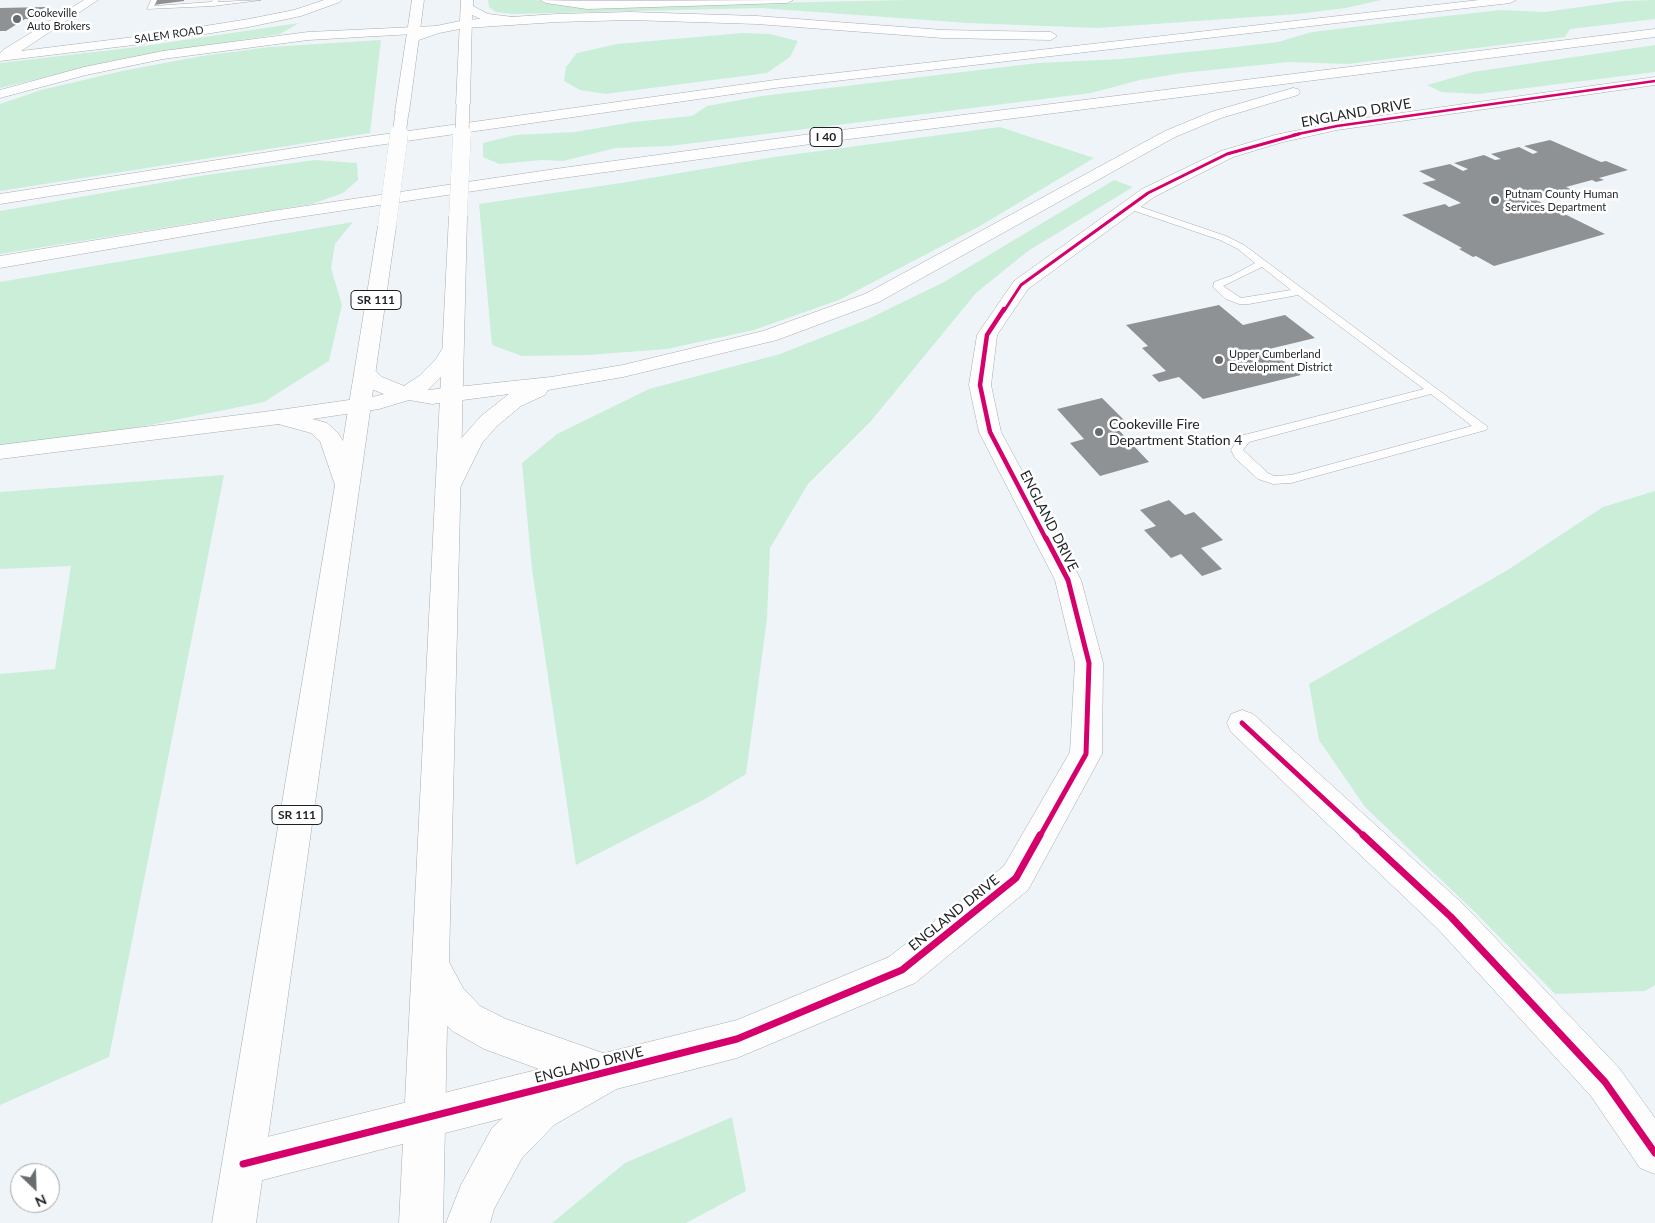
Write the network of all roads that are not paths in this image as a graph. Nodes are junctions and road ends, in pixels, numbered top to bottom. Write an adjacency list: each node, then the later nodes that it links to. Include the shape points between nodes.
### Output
1 (92, 0): 22 (main road)
2 (154, 0): 8 (lane, via 149,8)
3 (258, 0): 8 (lane)
4 (336, 0): 22 (main road, SALEM ROAD, via 297,13 248,23)
5 (546, 0): 6 (main road, via 587,5)
6 (786, 0)
7 (1510, 0): 12 (main road)
8 (215, 2)
9 (466, 3): 11 (main road, via 485,17); 13 (main road)
10 (417, 4): 15 (main road, via 392,25); 16 (main road, SR 111)
11 (513, 21): 13 (main road); 18 (main road, via 695,17 943,34)
12 (1315, 22): 19 (main road); 25 (main road, via 765,86 358,143)
13 (465, 24): 14 (main road); 20 (main road)
14 (438, 29): 16 (main road); 20 (main road, via 456,33)
15 (362, 33): 16 (main road); 24 (main road, via 233,44 162,55 84,71)
16 (413, 33): 31 (main road, SR 111, bridge)
17 (1655, 33): 21 (main road, I 40)
18 (1067, 36)
19 (1087, 36)
20 (465, 40): 30 (main road, bridge)
21 (1519, 50): 27 (main road, I 40, via 564,172); 32 (main road, via 1320,85 1216,115 1170,134 872,298 770,336 623,371)
22 (1, 57)
23 (1655, 81): 26 (main road, ENGLAND DRIVE, via 1421,113 1280,138 1227,154 1148,193)
24 (0, 94)
25 (0, 200)
26 (1129, 206): 28 (lane, via 1223,238); 43 (main road, ENGLAND DRIVE, via 1021,285 986,335 980,385 990,432 1068,580 1089,664 1086,754 1016,878 902,970 737,1039)
27 (0, 262)
28 (1262, 263): 29 (lane); 29 (lane, via 1218,284 1218,287 1239,301)
29 (1300, 291): 33 (lane)
30 (453, 347): 34 (main road, via 438,371); 35 (main road)
31 (365, 374): 34 (main road, via 389,390); 36 (main road, SR 111)
32 (551, 383): 35 (main road); 40 (main road, via 513,401 489,421 472,440)
33 (1433, 390): 33 (lane, via 1482,427 1282,480 1263,476 1236,450 1244,439)
34 (406, 393): 35 (main road); 36 (main road)
35 (450, 395): 40 (main road)
36 (360, 407): 37 (main road); 39 (main road, SR 111)
37 (280, 417): 38 (main road); 39 (main road, via 319,428 330,438)
38 (0, 452)
39 (348, 488): 46 (main road, SR 111)
40 (448, 490): 42 (main road)
41 (1242, 723): 45 (main road, via 1451,917 1606,1082)
42 (430, 965): 43 (main road, via 450,1001 467,1019 498,1035); 44 (main road)
43 (606, 1073): 44 (main road, ENGLAND DRIVE); 49 (main road, via 540,1111 507,1143 476,1200)
44 (425, 1118): 46 (main road, ENGLAND DRIVE); 48 (main road)
45 (1655, 1153)
46 (242, 1164): 47 (main road, SR 111)
47 (234, 1223)
48 (421, 1223)
49 (468, 1223)

